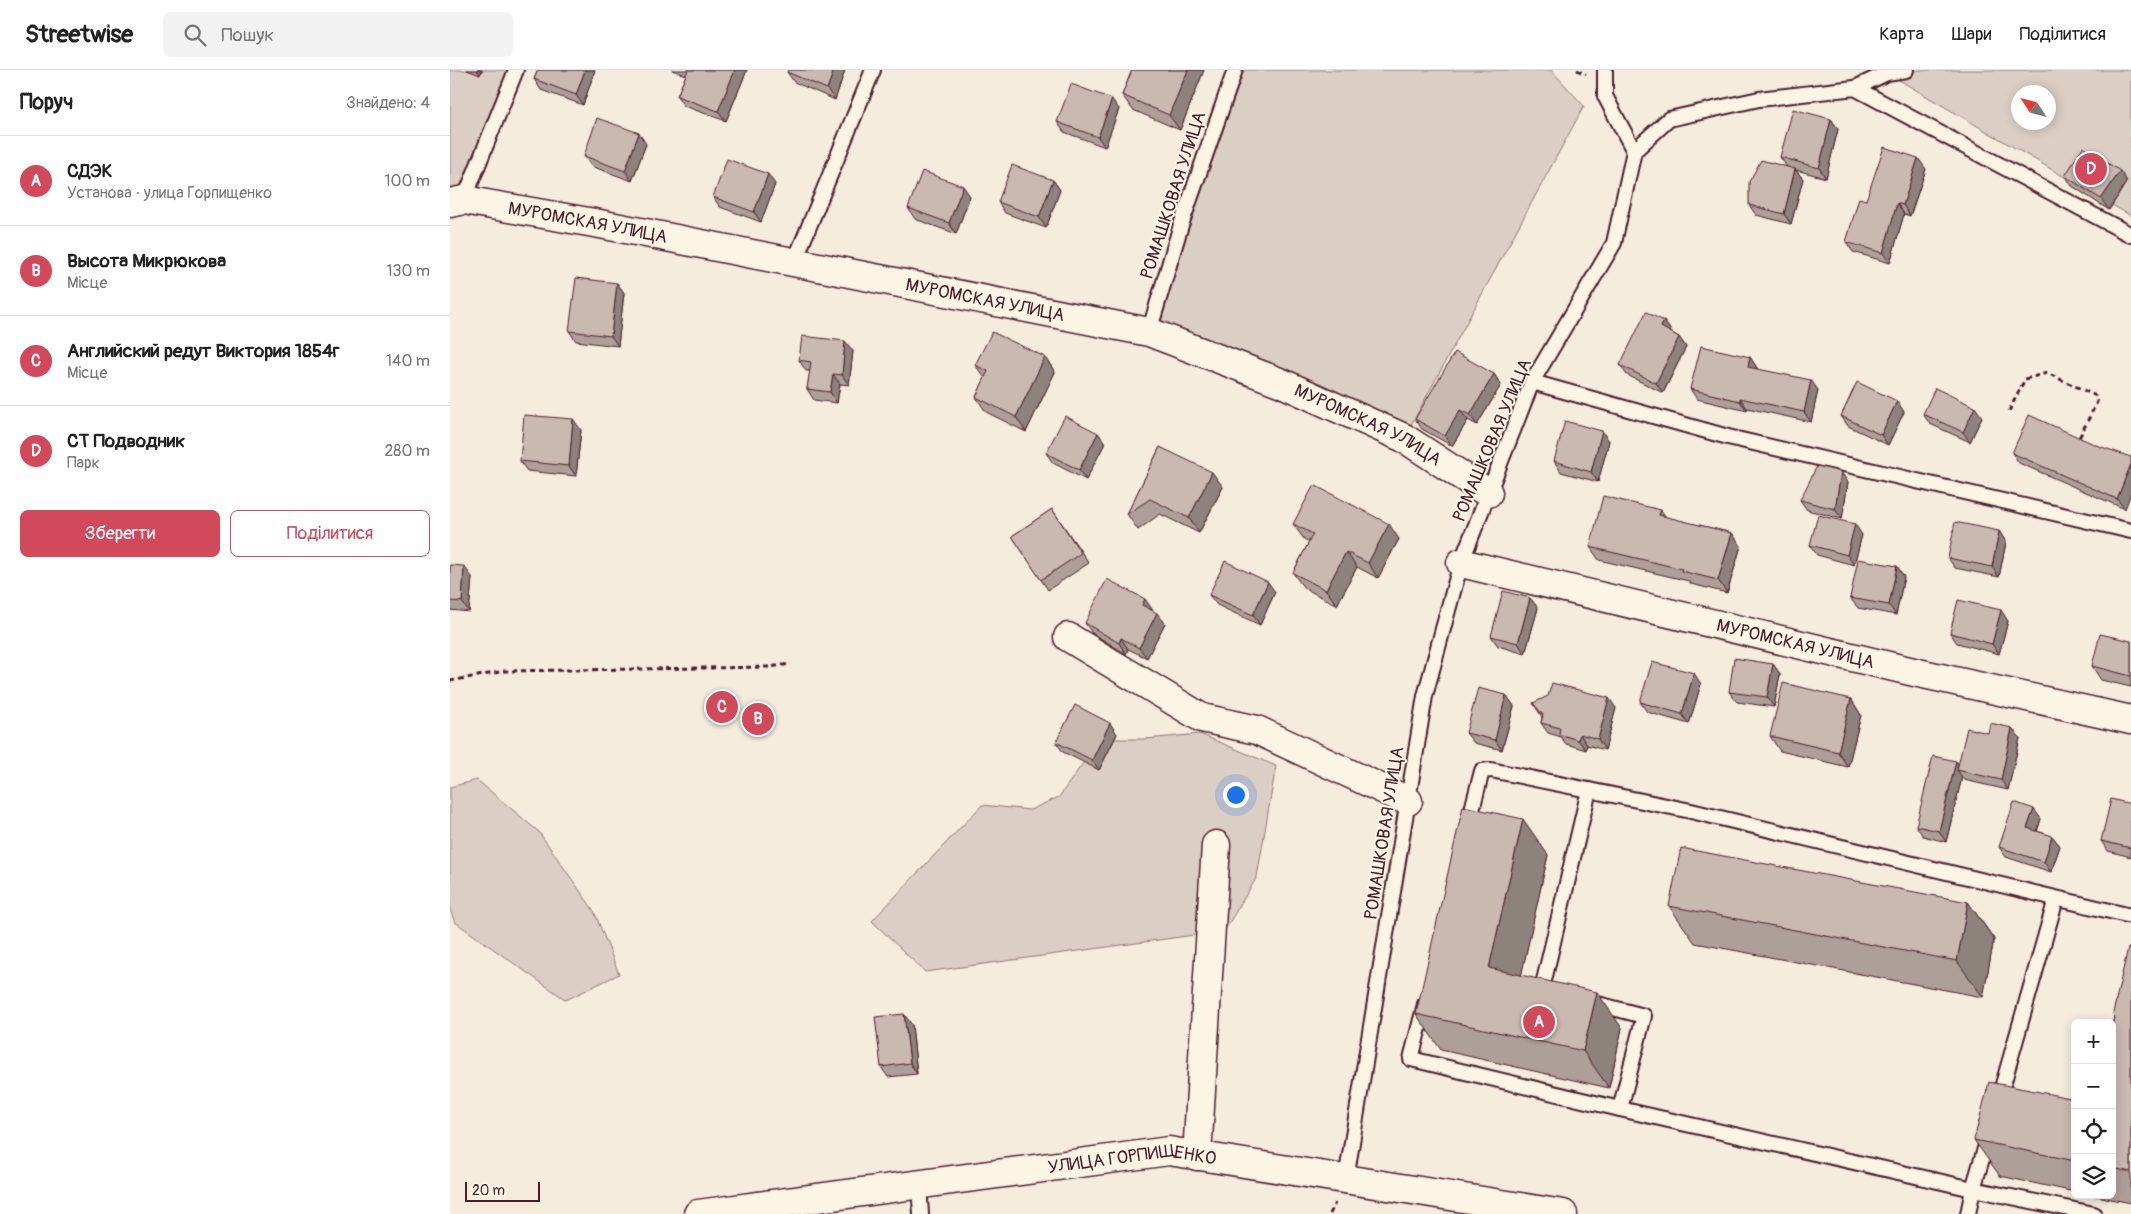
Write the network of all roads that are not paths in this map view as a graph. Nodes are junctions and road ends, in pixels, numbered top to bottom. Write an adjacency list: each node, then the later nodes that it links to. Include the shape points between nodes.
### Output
1 (516, 70): 8 (lane)
2 (873, 70): 10 (lane)
3 (1235, 70): 11 (lane, РОМАШКОВАЯ УЛИЦА, via 1181,225)
4 (1605, 70): 7 (lane, via 1605,96)
5 (1906, 70): 6 (lane, via 1887,73)
6 (1856, 88): 7 (lane, via 1758,99 1669,118); 9 (lane)
7 (1634, 152): 12 (lane, РОМАШКОВАЯ УЛИЦА, via 1614,243)
8 (457, 201): 10 (street, МУРОМСКАЯ УЛИЦА, via 600,224)
9 (2131, 235)
10 (794, 263): 11 (street, МУРОМСКАЯ УЛИЦА)
11 (1149, 332): 13 (street, МУРОМСКАЯ УЛИЦА, via 1282,383 1404,438)
12 (1532, 382): 13 (lane, РОМАШКОВАЯ УЛИЦА); 14 (lane, via 1728,437)
13 (1488, 493): 15 (lane, РОМАШКОВАЯ УЛИЦА)
14 (2131, 531)
15 (1461, 564): 17 (street, МУРОМСКАЯ УЛИЦА); 19 (lane, РОМАШКОВАЯ УЛИЦА, via 1425,696)
16 (1068, 637): 19 (street, via 1202,718 1258,730)
17 (2131, 720)
18 (1589, 790): 20 (lane, via 1491,770 1482,771); 22 (lane, via 1699,813); 25 (lane, via 1542,989)
19 (1408, 801): 29 (lane, РОМАШКОВАЯ УЛИЦА)
20 (1465, 838)
21 (1216, 845): 28 (street)
22 (2056, 899): 23 (lane); 31 (lane)
23 (2131, 916)
24 (1428, 992): 27 (lane, via 1411,1059)
25 (1561, 994)
26 (1579, 999): 27 (lane, via 1644,1016)
27 (1620, 1109): 31 (lane)
28 (1197, 1156): 29 (street, УЛИЦА ГОРПИЩЕНКО); 30 (street, УЛИЦА ГОРПИЩЕНКО, via 1169,1151)
29 (1346, 1180): 34 (street, УЛИЦА ГОРПИЩЕНКО)
30 (919, 1184): 32 (street, УЛИЦА ГОРПИЩЕНКО); 33 (lane)
31 (1973, 1189): 35 (lane); 36 (lane)
32 (698, 1214)
33 (920, 1214)
34 (1563, 1214)
35 (1968, 1214)
36 (2094, 1214)

